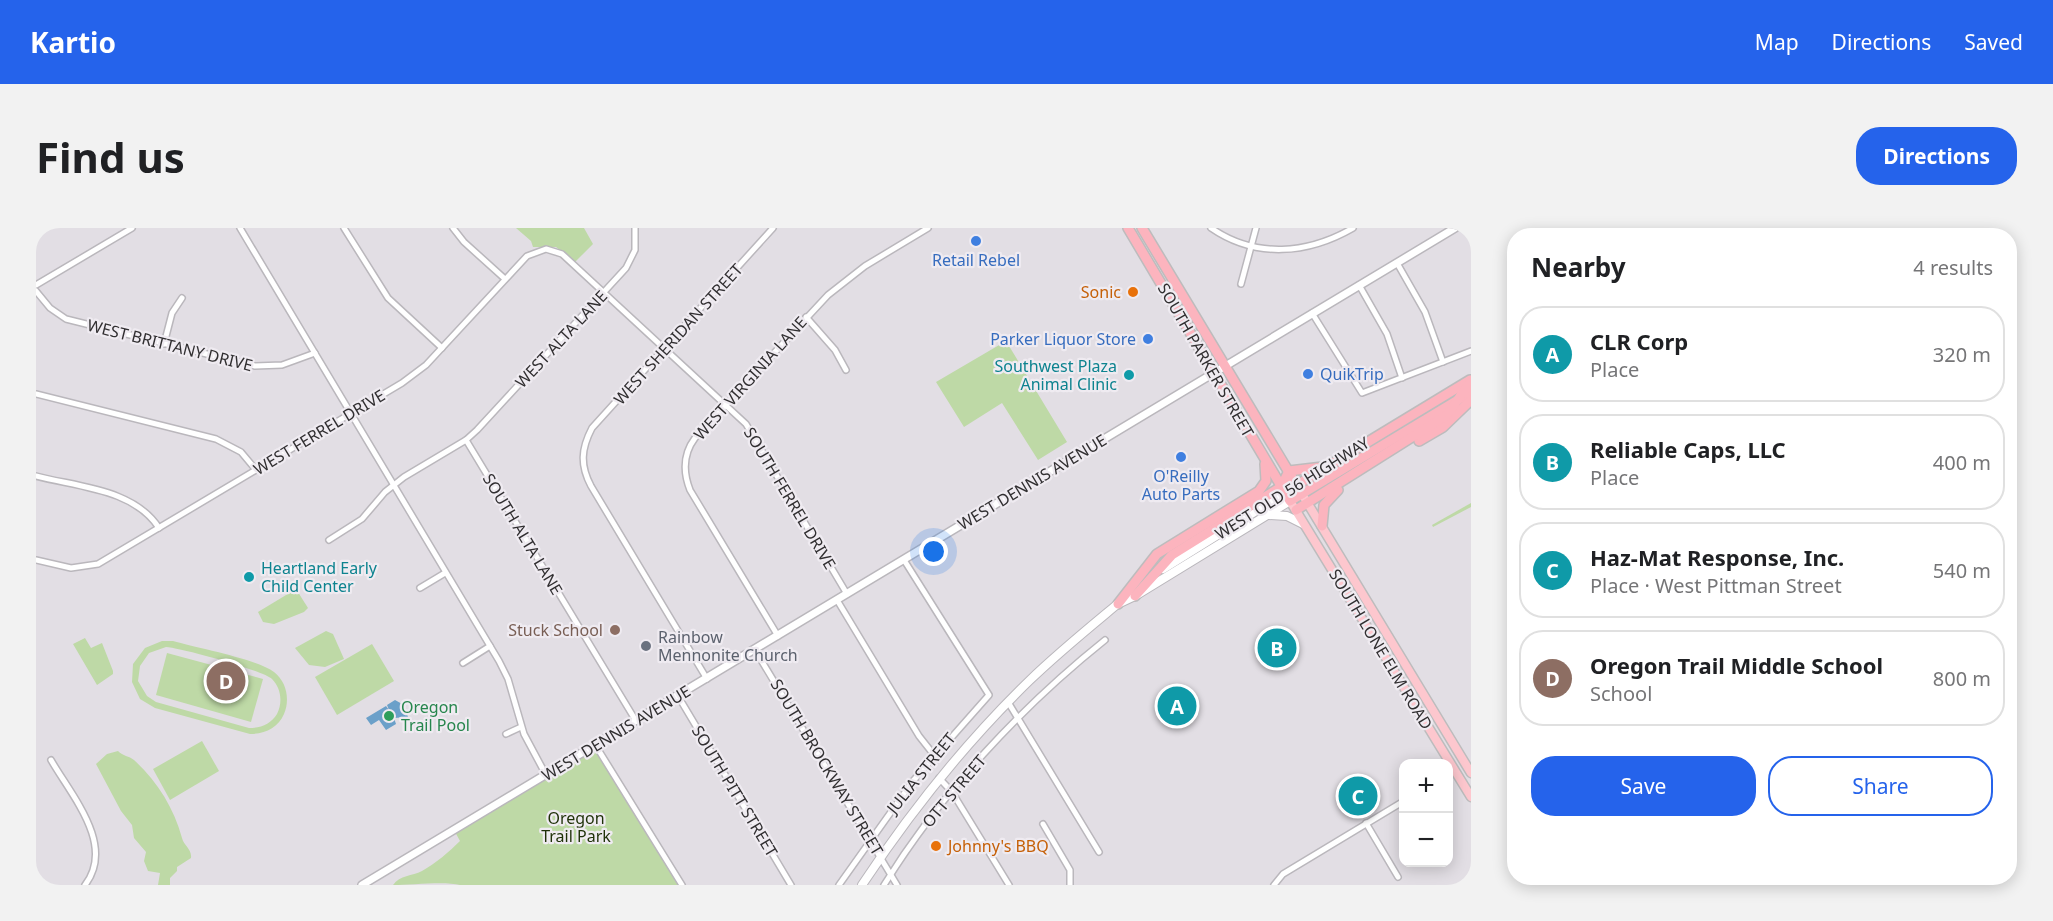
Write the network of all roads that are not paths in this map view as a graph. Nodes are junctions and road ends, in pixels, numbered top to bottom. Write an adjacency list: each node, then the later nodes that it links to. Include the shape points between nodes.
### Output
1 (132, 228): 19 (street)
2 (240, 228): 30 (street)
3 (344, 228): 27 (street, via 388,298)
4 (453, 228): 17 (street)
5 (635, 228): 22 (street, WEST ALTA LANE, via 635,250 630,261)
6 (773, 228): 28 (street, WEST SHERIDAN STREET)
7 (928, 228): 25 (street, WEST VIRGINIA LANE, via 853,275)
8 (1128, 228): 34 (highway, SOUTH PARKER STREET)
9 (1142, 228): 32 (highway, SOUTH PARKER STREET)
10 (1211, 228): 14 (street)
11 (1256, 228): 14 (street)
12 (1353, 228): 14 (street, via 1310,247)
13 (1455, 228): 16 (street, WEST DENNIS AVENUE)
14 (1251, 247): 18 (street)
15 (568, 260): 17 (street, WEST FERREL DRIVE, via 554,251 536,251); 22 (street, SOUTH FERREL DRIVE)
16 (1397, 263): 20 (street, WEST DENNIS AVENUE); 31 (street, via 1425,312)
17 (505, 279): 27 (street, WEST FERREL DRIVE)
18 (1241, 284)
19 (36, 285)
20 (1359, 285): 24 (street, WEST DENNIS AVENUE); 35 (street, via 1387,334)
21 (36, 291): 26 (street, WEST BRITTANY DRIVE, via 66,319)
22 (604, 292): 28 (street, SOUTH FERREL DRIVE); 43 (street, WEST ALTA LANE)
23 (182, 298): 26 (street, via 172,313)
24 (1312, 314): 32 (street, WEST DENNIS AVENUE); 35 (street, via 1362,393)
25 (806, 317): 33 (street, via 835,350); 41 (street, WEST VIRGINIA LANE)
26 (164, 344): 30 (street, WEST BRITTANY DRIVE, via 262,367 282,365)
27 (442, 348): 42 (street, WEST FERREL DRIVE, via 416,374)
28 (665, 349): 41 (street, SOUTH FERREL DRIVE); 73 (street, WEST SHERIDAN STREET, via 592,428 582,456 586,476)
29 (1471, 351): 31 (street)
30 (315, 353): 42 (street)
31 (1443, 362): 35 (street)
32 (1225, 366): 34 (street, WEST DENNIS AVENUE); 47 (highway, SOUTH PARKER STREET)
33 (846, 370)
34 (1213, 372): 44 (highway, SOUTH PARKER STREET); 60 (street, WEST DENNIS AVENUE)
35 (1402, 378)
36 (1471, 380): 39 (highway); 45 (highway, WEST OLD 56 HIGHWAY)
37 (1471, 392): 39 (highway, WEST OLD 56 HIGHWAY)
38 (36, 394): 46 (street, via 216,439 241,452)
39 (1460, 398): 52 (highway, WEST OLD 56 HIGHWAY)
40 (1471, 400): 56 (highway, via 1443,426 1333,493 1324,505)
41 (726, 404): 64 (street, SOUTH FERREL DRIVE, via 746,424); 68 (street, WEST VIRGINIA LANE, via 692,443 685,462 686,481)
42 (351, 414): 46 (street, WEST FERREL DRIVE); 49 (street)
43 (466, 440): 49 (street); 77 (street, SOUTH ALTA LANE)
44 (1264, 459): 51 (highway, SOUTH PARKER STREET); 67 (highway, via 1266,481 1259,491 1157,554)
45 (1328, 466): 47 (highway); 50 (highway, WEST OLD 56 HIGHWAY)
46 (256, 470): 57 (street, WEST FERREL DRIVE)
47 (1289, 471): 50 (highway, SOUTH PARKER STREET); 51 (highway)
48 (36, 476): 57 (street, via 129,500 147,512)
49 (393, 485): 58 (street, via 362,519); 61 (street)
50 (1297, 485): 51 (highway, WEST OLD 56 HIGHWAY); 52 (highway, SOUTH PARKER STREET)
51 (1285, 494): 52 (highway, WEST OLD 56 HIGHWAY); 53 (main road, SOUTH LONE ELM ROAD); 54 (main road, WEST OLD 56 HIGHWAY); 62 (highway, via 1182,548)
52 (1305, 499): 53 (highway); 56 (main road, SOUTH LONE ELM ROAD)
53 (1296, 510): 55 (main road, SOUTH LONE ELM ROAD)
54 (1268, 515): 55 (main road, via 1287,516); 65 (main road, WEST OLD 56 HIGHWAY)
55 (1305, 525): 83 (main road, SOUTH LONE ELM ROAD)
56 (1322, 526): 82 (main road, SOUTH LONE ELM ROAD)
57 (159, 528): 59 (street, WEST FERREL DRIVE, via 89,567 61,567)
58 (330, 540)
59 (36, 560)
60 (904, 560): 64 (street, WEST DENNIS AVENUE); 81 (street, JULIA STREET, via 989,695)
61 (445, 573): 63 (street); 70 (street)
62 (1149, 579): 65 (highway); 67 (main road, WEST OLD 56 HIGHWAY)
63 (420, 588)
64 (847, 594): 66 (street, WEST DENNIS AVENUE)
65 (1135, 596): 67 (main road, WEST OLD 56 HIGHWAY)
66 (837, 600): 68 (street, WEST DENNIS AVENUE); 81 (street)
67 (1118, 604): 75 (main road, WEST OLD 56 HIGHWAY, via 1075,638)
68 (778, 636): 71 (street, WEST DENNIS AVENUE)
69 (1105, 640): 76 (street, OTT STREET)
70 (490, 646): 72 (street); 78 (street, via 508,679)
71 (755, 650): 73 (street, WEST DENNIS AVENUE); 95 (street, SOUTH BROCKWAY STREET)
72 (463, 663)
73 (707, 678): 74 (street, WEST DENNIS AVENUE)
74 (678, 696): 77 (street, WEST DENNIS AVENUE); 103 (street, SOUTH PITT STREET)
75 (1008, 702): 76 (street); 89 (main road, WEST OLD 56 HIGHWAY)
76 (1019, 718): 90 (street, OTT STREET); 96 (street)
77 (636, 721): 80 (street, WEST DENNIS AVENUE)
78 (521, 727): 79 (street); 88 (street)
79 (506, 734)
80 (596, 746): 88 (street, WEST DENNIS AVENUE); 102 (street)
81 (934, 755): 95 (street, JULIA STREET)
82 (1461, 757): 85 (street); 87 (main road, SOUTH LONE ELM ROAD)
83 (1446, 759)
84 (51, 760): 100 (street, via 91,829 96,855)
85 (1453, 762)
86 (1453, 770): 91 (main road, SOUTH LONE ELM ROAD)
87 (1471, 773)
88 (546, 775): 101 (street, WEST DENNIS AVENUE)
89 (939, 778): 90 (street); 97 (main road, WEST OLD 56 HIGHWAY)
90 (952, 792): 98 (street, OTT STREET); 108 (street)
91 (1471, 797)
92 (1399, 804): 93 (street)
93 (1366, 823): 99 (street); 110 (street, via 1283,874)
94 (1043, 824): 109 (street, via 1070,870)
95 (869, 840): 97 (street, SOUTH BROCKWAY STREET); 104 (street, JULIA STREET)
96 (1099, 852)
97 (881, 856): 98 (street, SOUTH BROCKWAY STREET); 105 (main road, WEST OLD 56 HIGHWAY)
98 (891, 873): 106 (street, OTT STREET); 107 (street, SOUTH BROCKWAY STREET)
99 (1398, 877)
100 (85, 885)
101 (362, 885)
102 (682, 885)
103 (791, 885)
104 (839, 885)
105 (862, 885)
106 (884, 885)
107 (897, 885)
108 (1009, 885)
109 (1070, 885)
110 (1274, 885)

